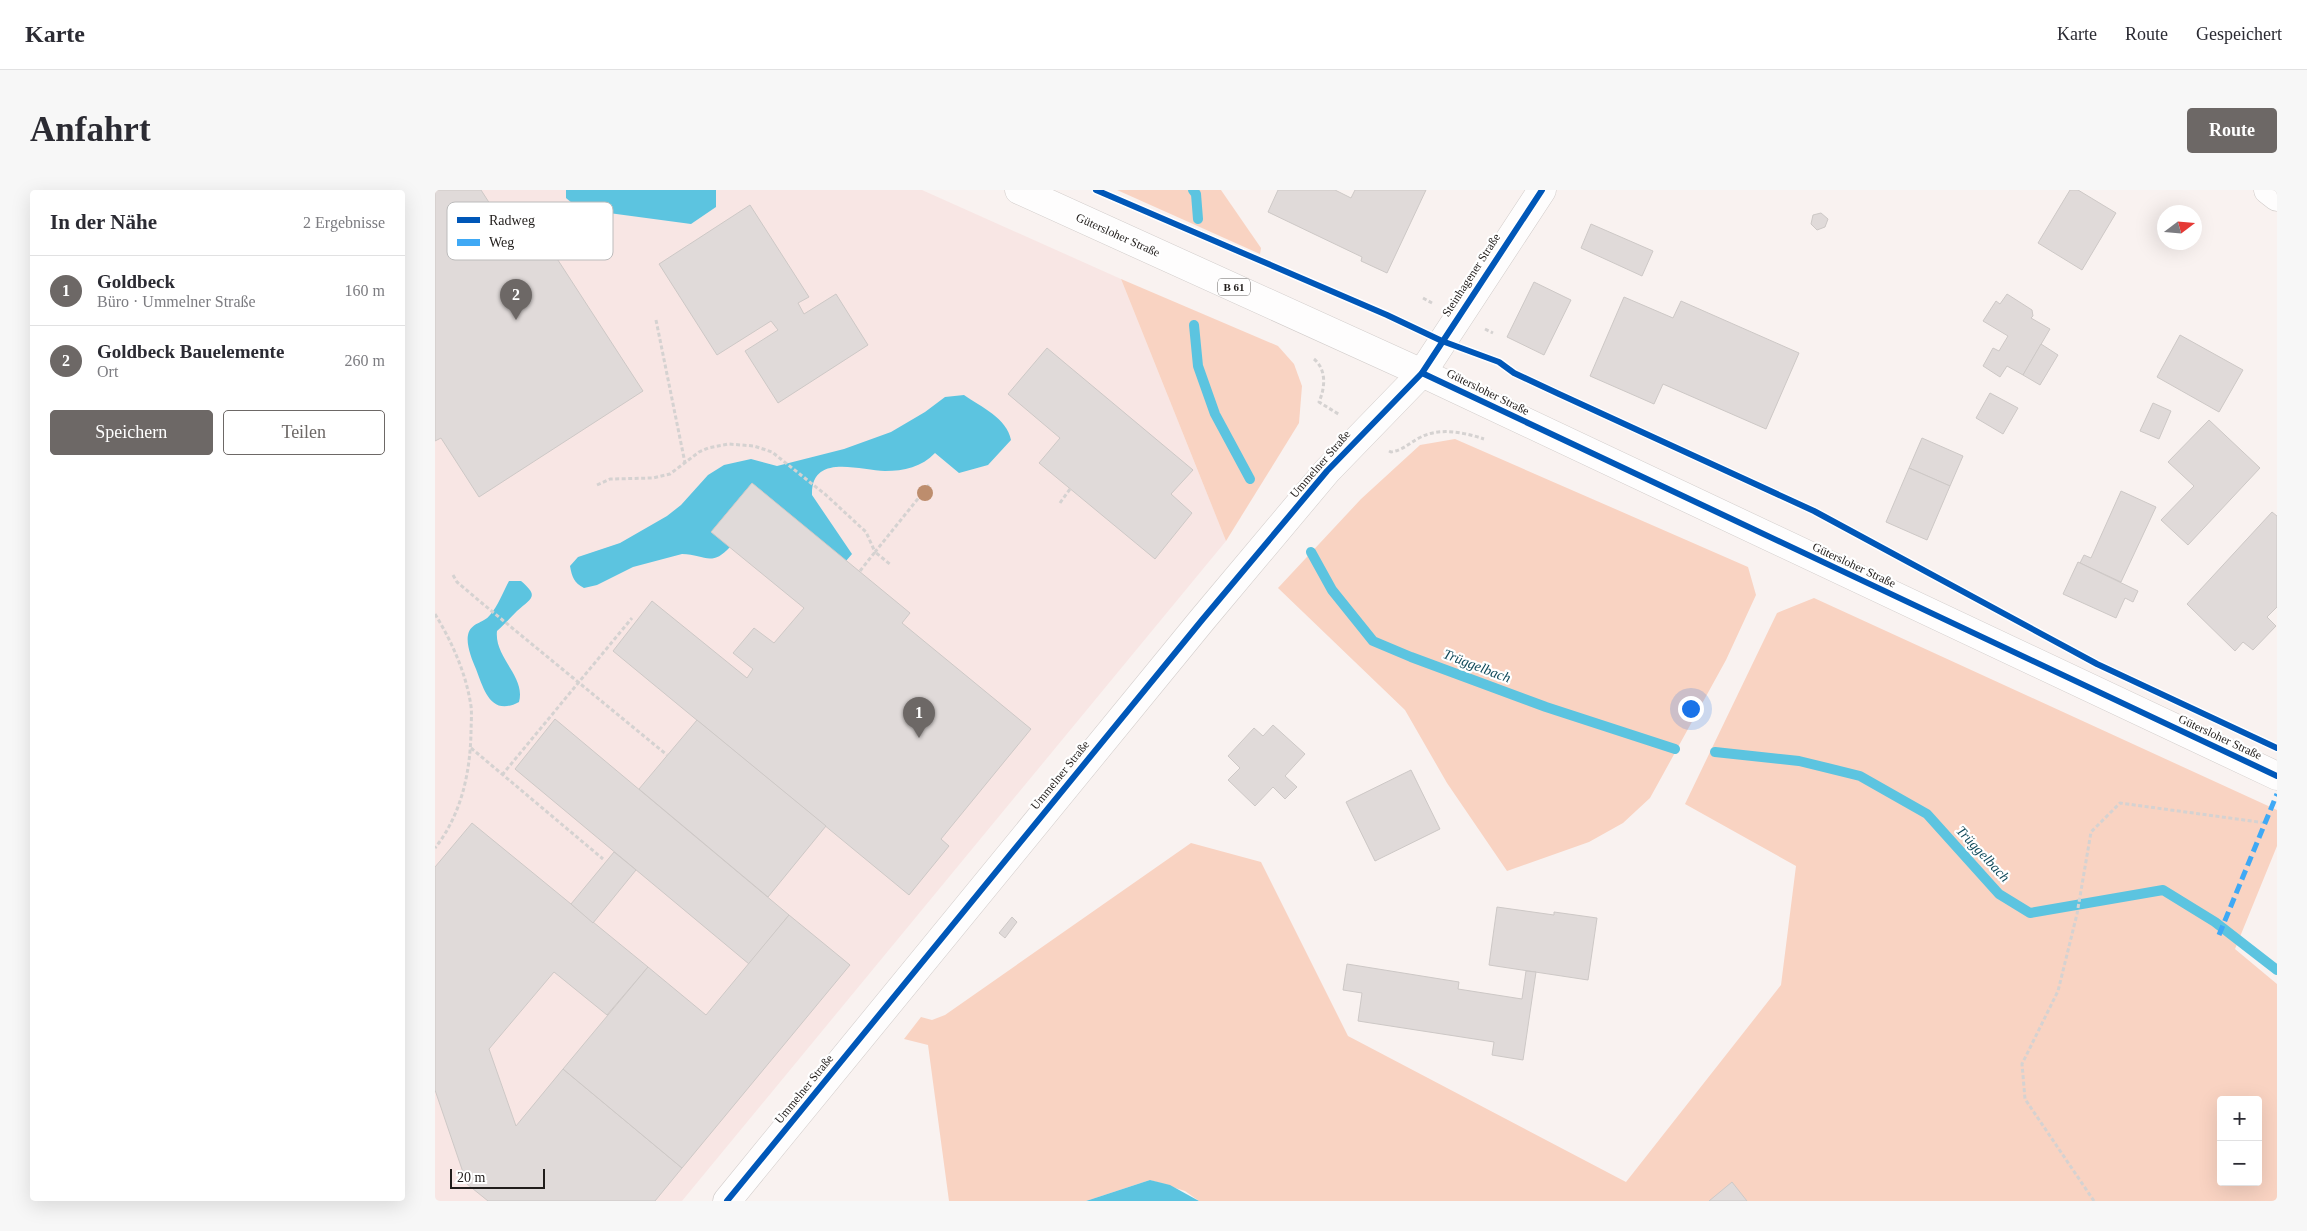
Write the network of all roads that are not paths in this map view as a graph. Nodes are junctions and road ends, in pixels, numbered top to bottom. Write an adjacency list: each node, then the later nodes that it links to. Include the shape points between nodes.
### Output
1 (1019, 190): 5 (main road, Gütersloher Straße / B 61)
2 (1542, 190): 5 (main road, Steinhagener Straße)
3 (2268, 190): 4 (main road)
4 (2277, 197)
5 (1421, 373): 6 (main road, Gütersloher Straße / B 61); 7 (main road, Ummelner Straße, via 1327,471 1208,612)
6 (2277, 776)
7 (727, 1201)

